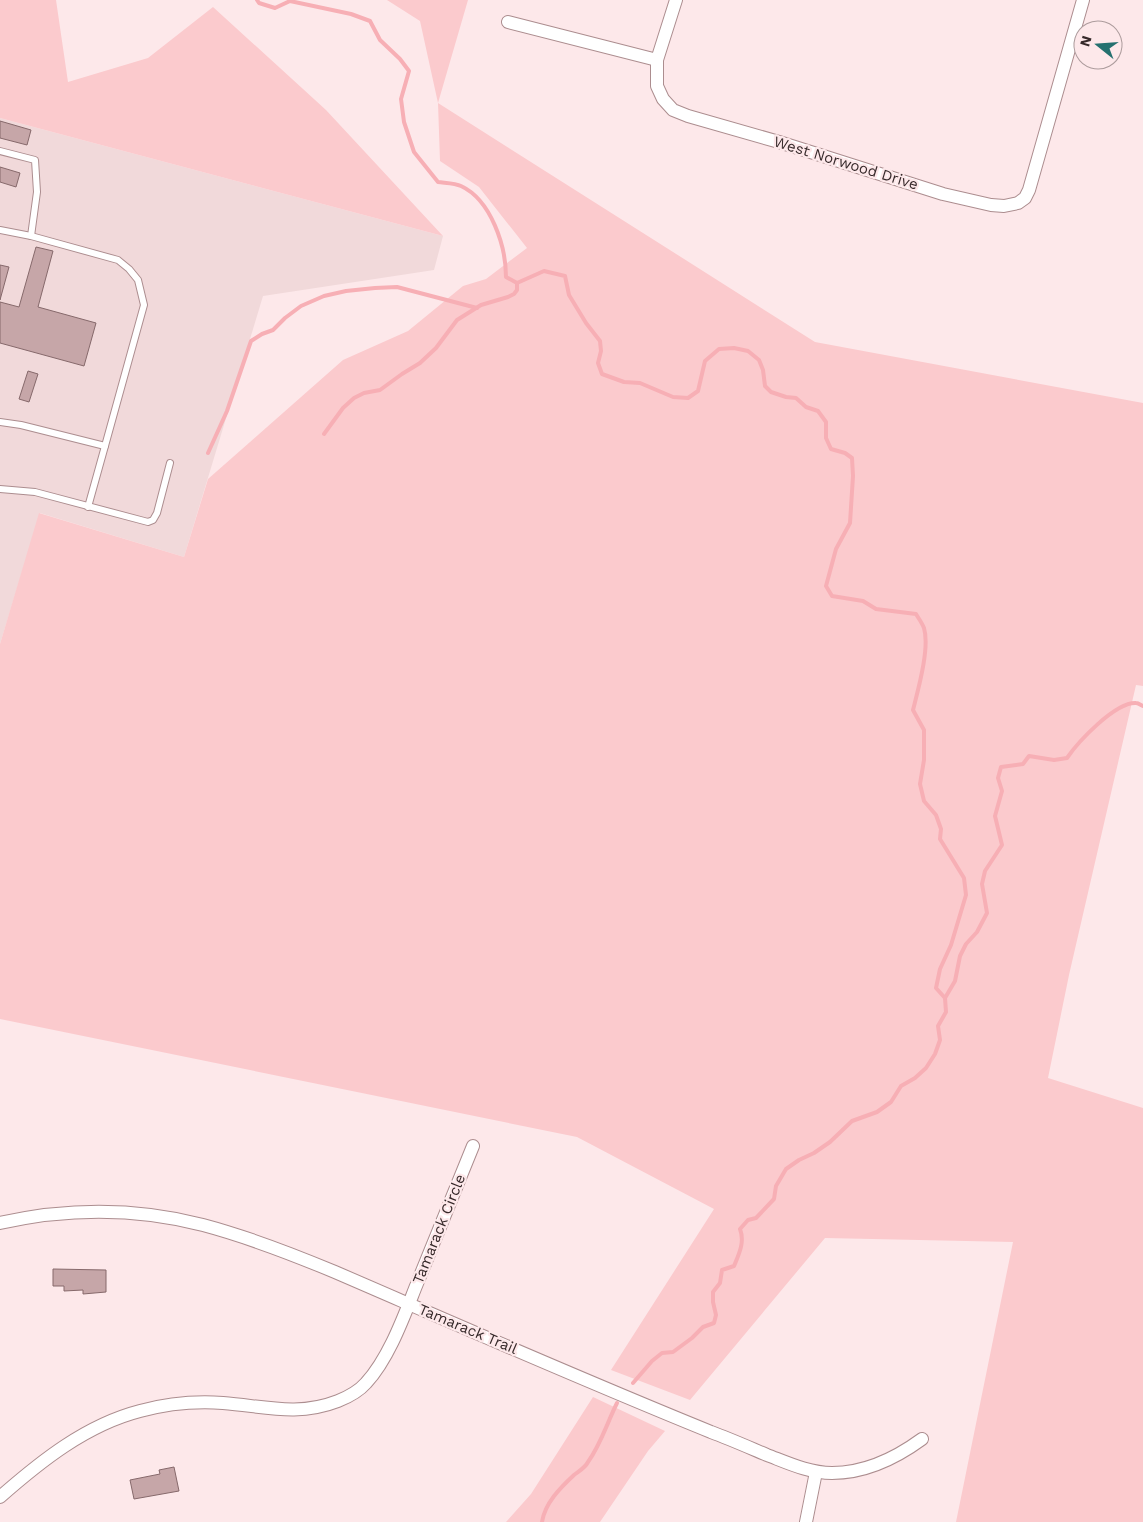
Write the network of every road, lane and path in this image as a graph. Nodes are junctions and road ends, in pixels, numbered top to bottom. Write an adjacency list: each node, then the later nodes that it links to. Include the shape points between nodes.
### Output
1 (676, 0): 4 (street)
2 (1083, 0): 4 (street, West Norwood Drive, via 1029,190 1018,203 1004,206 969,200 688,116 674,110 663,99 657,86)
3 (508, 22): 4 (street)
4 (657, 60)
5 (0, 151): 7 (lane, via 35,160 37,192)
6 (0, 230): 7 (lane)
7 (31, 236): 9 (lane, via 118,260 138,280 144,305)
8 (0, 422): 9 (lane)
9 (105, 446): 12 (lane)
10 (170, 463): 12 (lane, via 153,520 148,522)
11 (0, 489): 12 (lane, via 35,492)
12 (88, 507)
13 (473, 1146): 15 (street, Tamarack Circle)
14 (0, 1223): 15 (street, Tamarack Trail, via 93,1212 167,1218 254,1240)
15 (409, 1304): 17 (street, Tamarack Trail, via 674,1417); 18 (street, Tamarack Circle, via 373,1374 346,1397 307,1410 208,1402 130,1414 80,1437 35,1467)
16 (922, 1439): 17 (street, Tamarack Trail, via 889,1460 871,1466 832,1473)
17 (816, 1472): 19 (street)
18 (0, 1497)
19 (806, 1522)

